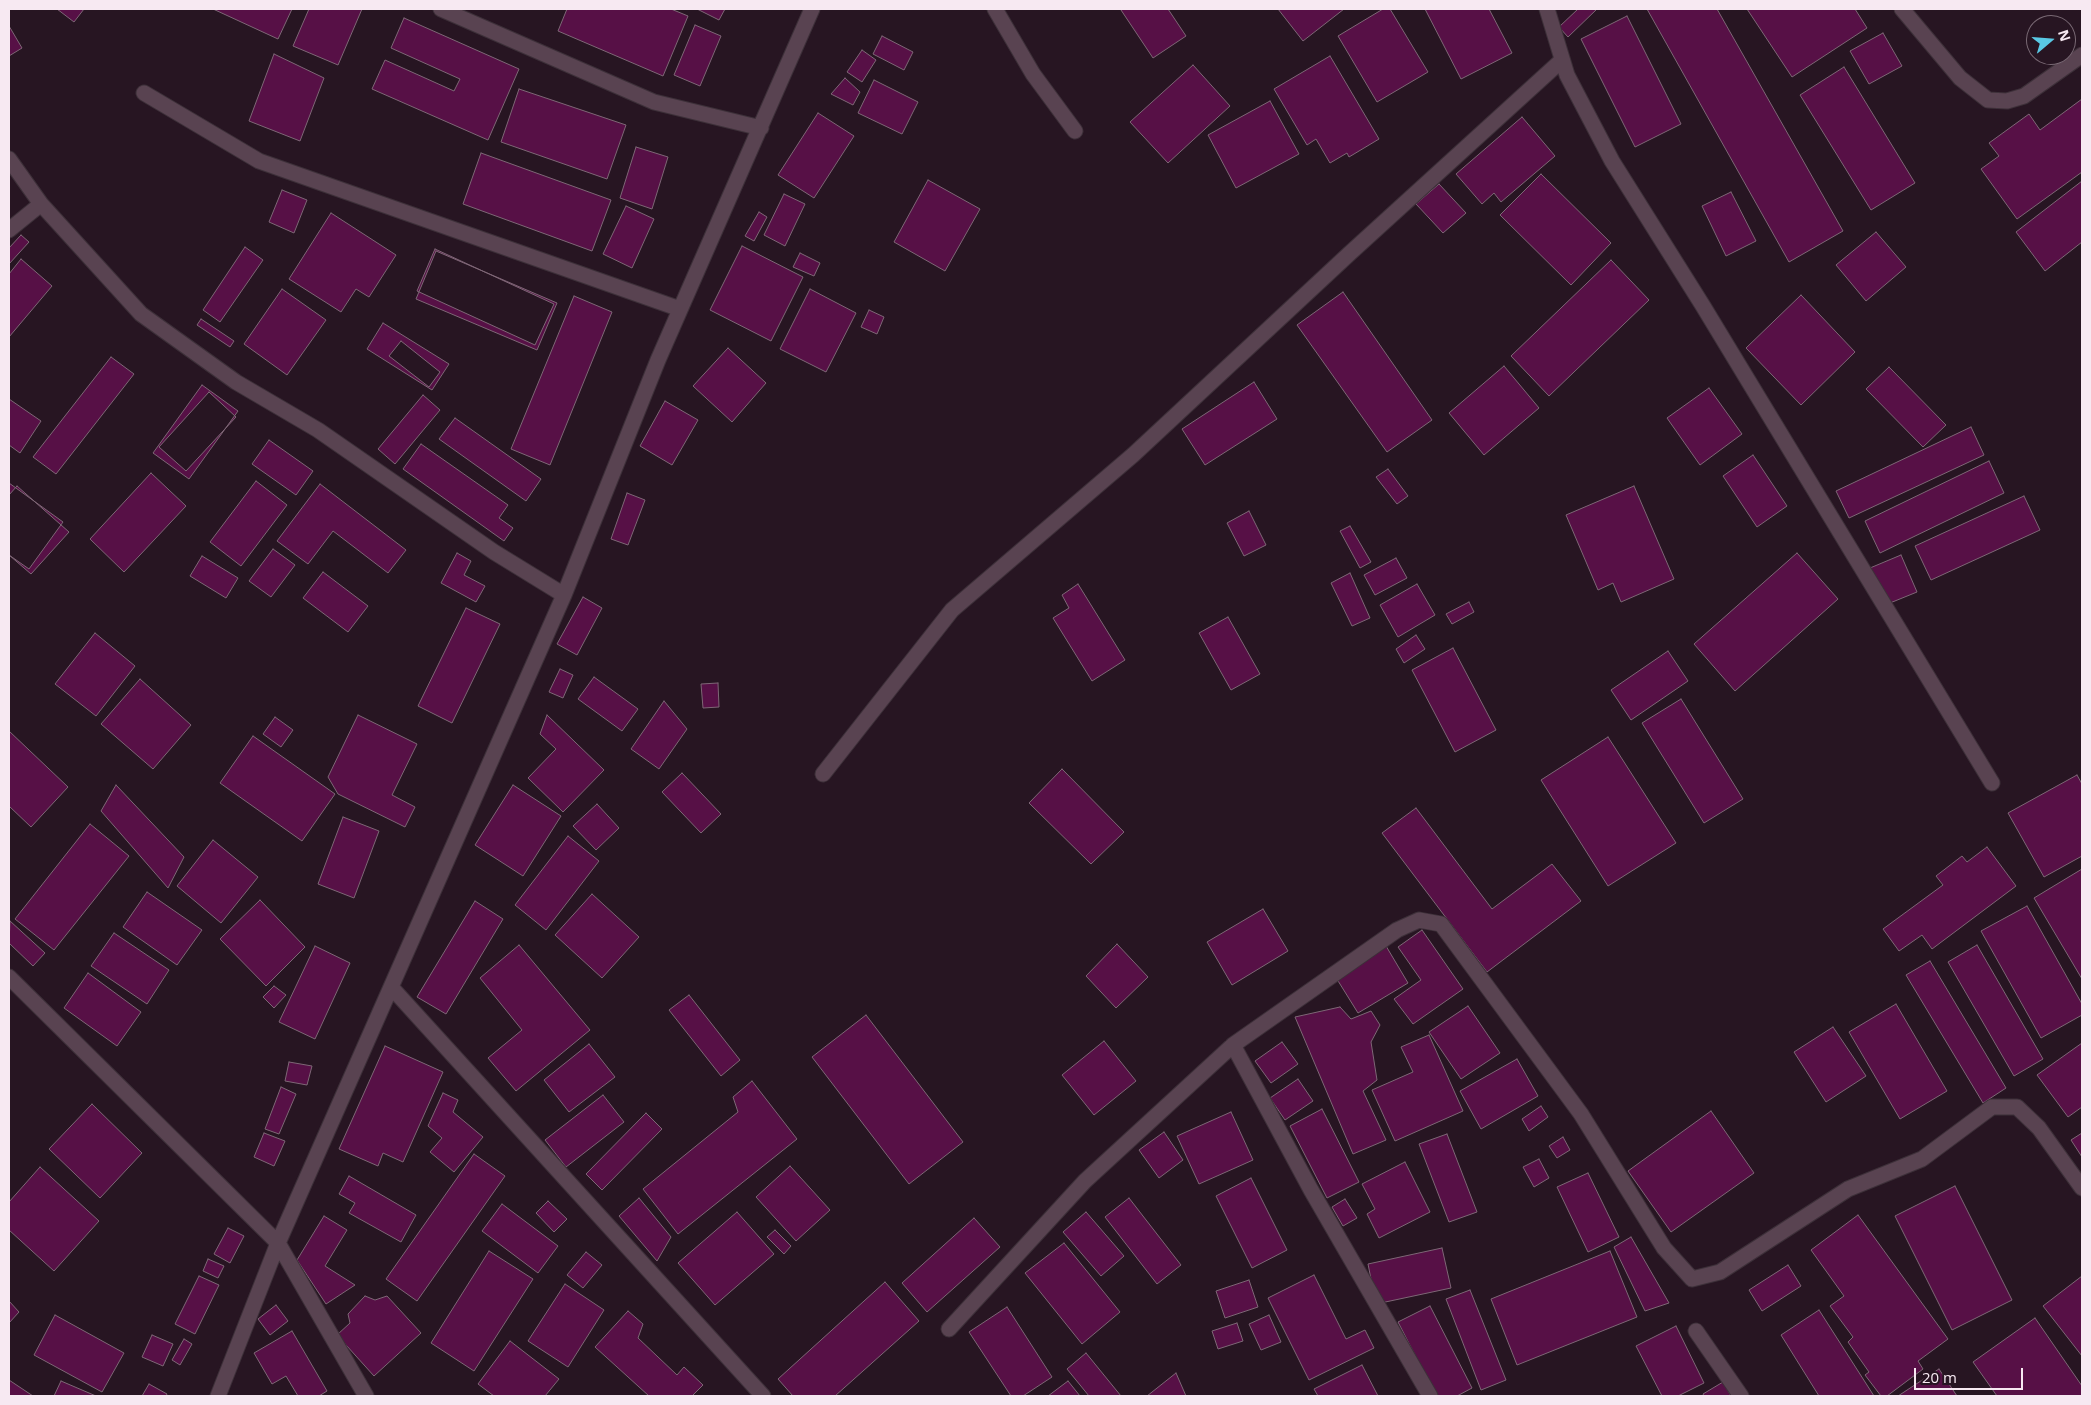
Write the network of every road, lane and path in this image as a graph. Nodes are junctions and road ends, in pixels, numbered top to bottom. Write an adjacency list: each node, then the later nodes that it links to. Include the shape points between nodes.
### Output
1 (441, 9): 9 (street, via 654,102)
2 (812, 9): 9 (street)
3 (995, 9): 10 (street, via 1034,74)
4 (1547, 9): 7 (street)
5 (1902, 9): 6 (street, via 1960,78 1988,100 2007,101 2024,96)
6 (2082, 55)
7 (1562, 60): 16 (street, via 1133,455 952,610); 17 (street, via 1612,161)
8 (144, 93): 14 (street, via 259,161)
9 (761, 128): 14 (street)
10 (1075, 131)
11 (9, 159): 12 (street)
12 (41, 204): 13 (street); 15 (street, via 142,314 236,382 318,430 494,552)
13 (9, 230)
14 (680, 309): 15 (street)
15 (564, 594): 19 (street)
16 (823, 774)
17 (1992, 783)
18 (9, 978): 22 (street)
19 (392, 988): 22 (street); 27 (street)
20 (1233, 1045): 21 (street, via 1397,930 1419,920 1441,924 1581,1114 1664,1248 1692,1279 1720,1272 1848,1189 1922,1159 1992,1107 2017,1107 2039,1128); 23 (street, via 1086,1181); 28 (street, via 1311,1190)
21 (2082, 1188)
22 (278, 1243): 25 (street); 26 (street)
23 (949, 1329)
24 (1696, 1331): 29 (street)
25 (218, 1396)
26 (366, 1396)
27 (763, 1396)
28 (1430, 1396)
29 (1741, 1396)

